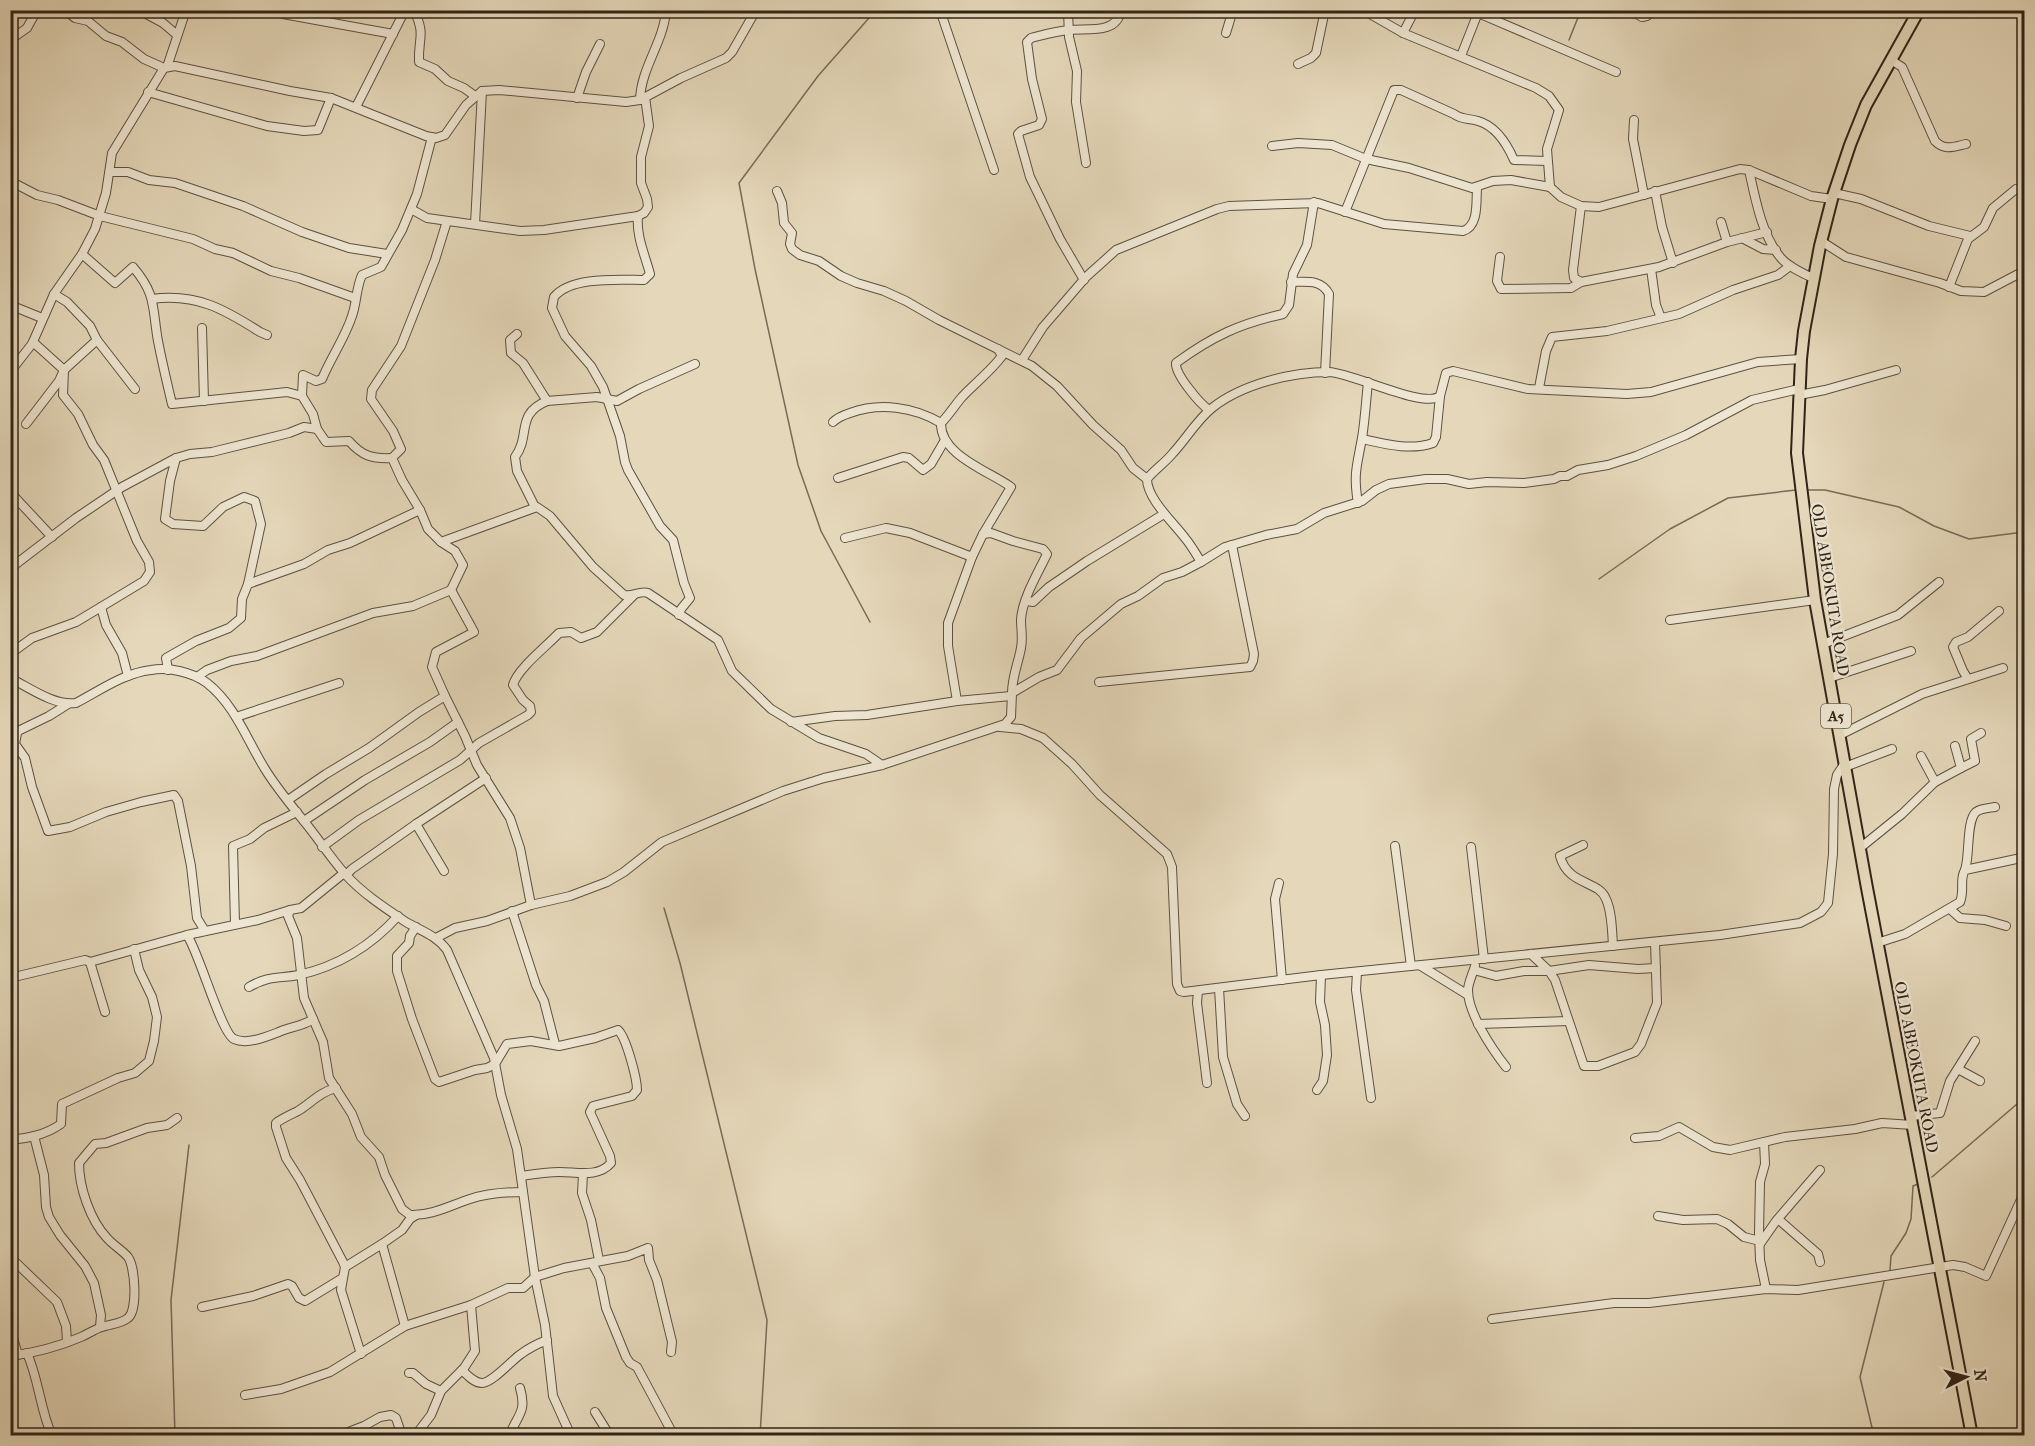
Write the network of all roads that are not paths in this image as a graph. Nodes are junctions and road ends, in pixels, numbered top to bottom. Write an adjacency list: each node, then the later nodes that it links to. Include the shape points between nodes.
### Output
1 (37, 10): 26 (street, via 27,28)
2 (65, 10): 31 (street, via 144,59)
3 (139, 10): 25 (street)
4 (186, 10): 25 (street)
5 (405, 10): 24 (street)
6 (414, 10): 34 (street, via 422,35 419,62 448,81)
7 (666, 10): 37 (street, via 644,73)
8 (756, 10): 37 (street, via 726,58)
9 (940, 10): 46 (street)
10 (1068, 10): 21 (street)
11 (1121, 10): 21 (street, via 1114,24)
12 (1233, 10): 22 (street)
13 (1325, 10): 30 (street, via 1316,53)
14 (1363, 10): 23 (street)
15 (1414, 10): 23 (street)
16 (1630, 10): 17 (street, via 1642,17)
17 (1652, 10)
18 (1919, 10): 29 (highway, OLD ABEOKUTA ROAD / A5)
19 (1479, 12): 28 (street); 32 (street)
20 (283, 14): 24 (street)
21 (1069, 30): 45 (street); 82 (street, via 1028,39 1042,119 1039,125 1018,134 1030,177)
22 (1226, 33)
23 (1403, 33): 28 (street)
24 (393, 34): 38 (street)
25 (177, 35): 31 (street)
26 (10, 40)
27 (600, 44): 36 (street)
28 (1461, 56): 44 (street, via 1536,88 1556,103 1558,115)
29 (1891, 60): 41 (street, via 1902,67 1935,141 1949,149); 56 (highway, OLD ABEOKUTA ROAD / A5, via 1866,105)
30 (1299, 64)
31 (166, 67): 33 (street); 35 (street)
32 (1616, 72)
33 (148, 92): 35 (street, via 267,126 304,130 318,130); 48 (street, via 115,148)
34 (479, 94): 36 (street, via 500,90); 40 (street, via 445,135); 65 (street)
35 (331, 98): 38 (street)
36 (577, 98): 37 (street, via 616,103)
37 (642, 98): 62 (street, via 648,133 641,157 641,183 648,207)
38 (356, 107): 40 (street)
39 (1634, 120): 55 (street, via 1633,139)
40 (432, 137): 59 (street)
41 (1965, 144)
42 (1272, 146): 43 (street, via 1320,143)
43 (1366, 159): 44 (street, via 1390,95 1397,89 1460,119 1489,126 1514,160); 50 (street); 60 (street)
44 (1547, 161): 51 (street)
45 (1086, 163)
46 (994, 170)
47 (1749, 170): 54 (street); 56 (street, via 1811,196); 66 (street)
48 (111, 172): 61 (street); 75 (street, via 175,183 349,248)
49 (10, 181): 61 (street, via 37,195)
50 (1478, 188): 51 (street, via 1493,181 1511,180); 60 (street, via 1473,224 1463,231 1384,224)
51 (1550, 188): 58 (street)
52 (2016, 189): 68 (street, via 1993,208 1984,227)
53 (777, 191): 97 (street, via 795,253 819,261 856,283 906,301)
54 (1655, 191): 55 (street); 77 (street)
55 (1644, 195): 58 (street, via 1612,204)
56 (1833, 196): 68 (street, via 1861,199 1929,226); 70 (highway, OLD ABEOKUTA ROAD / A5)
57 (1314, 202): 60 (street); 82 (street, via 1217,209 1116,250); 83 (street, via 1307,245)
58 (1581, 206): 84 (street, via 1573,270 1574,278)
59 (411, 209): 63 (street, via 427,218); 75 (street)
60 (1345, 212)
61 (100, 216): 74 (street); 87 (street, via 193,239 272,271)
62 (638, 216): 65 (street, via 520,231); 113 (street, via 648,278 567,286 553,301 552,308 565,336 591,366)
63 (447, 221): 65 (street); 122 (street, via 401,346 372,390 371,399 401,449)
64 (1721, 222): 71 (street)
65 (475, 224)
66 (1767, 232): 67 (street); 73 (street)
67 (1757, 234): 69 (street); 72 (street)
68 (1970, 236): 85 (street)
69 (1742, 238): 71 (street); 72 (street)
70 (1821, 241): 81 (highway, OLD ABEOKUTA ROAD / A5); 85 (street, via 1846,257)
71 (1727, 242): 77 (street)
72 (1755, 246): 73 (street)
73 (1776, 250): 78 (street)
74 (82, 254): 86 (street); 88 (street, via 115,283 134,267)
75 (387, 254): 87 (street, via 381,267 362,275)
76 (1500, 257): 84 (street, via 1497,281 1501,289 1571,288)
77 (1673, 263): 79 (street)
78 (1790, 266): 81 (street); 91 (street, via 1778,275)
79 (1651, 269): 84 (street); 91 (street)
80 (2025, 271): 85 (street, via 1980,293)
81 (1813, 278): 98 (highway, OLD ABEOKUTA ROAD / A5)
82 (1084, 280): 99 (street, via 1043,327)
83 (1292, 282): 104 (street, via 1318,283 1329,294); 114 (street, via 1289,304 1283,314 1220,334 1176,363 1181,377)
84 (1581, 282)
85 (1949, 287)
86 (54, 294): 90 (street); 95 (street, via 81,315)
87 (355, 298): 109 (street, via 353,314 322,379 316,381 303,375)
88 (152, 299): 94 (street, via 172,296 213,305); 111 (street, via 172,404)
89 (10, 306): 90 (street)
90 (42, 318): 96 (street)
91 (1661, 318): 106 (street, via 1607,331 1552,337)
92 (202, 328): 111 (street)
93 (517, 334): 112 (street, via 510,340 511,353 523,363)
94 (267, 335)
95 (97, 340): 101 (street); 107 (street)
96 (33, 342): 101 (street); 103 (street)
97 (998, 350): 99 (street); 116 (street, via 1002,356)
98 (1801, 359): 106 (street, via 1758,362 1642,393); 108 (highway, OLD ABEOKUTA ROAD / A5)
99 (1022, 360): 124 (street, via 1057,386)
100 (695, 364): 113 (street, via 617,402)
101 (64, 370): 117 (street); 125 (street, via 63,395 104,459)
102 (1896, 370): 108 (street, via 1825,390)
103 (10, 372)
104 (1325, 373): 105 (street); 114 (street, via 1269,381)
105 (1368, 382): 110 (street, via 1406,395 1432,400); 119 (street)
106 (1539, 388): 110 (street, via 1518,387 1453,371 1446,373)
107 (135, 389)
108 (1799, 392): 127 (street, via 1752,400 1636,456 1568,476 1524,483 1447,479 1396,482 1382,486); 144 (highway, OLD ABEOKUTA ROAD / A5, via 1797,453)
109 (302, 396): 111 (street, via 287,392); 118 (street)
110 (1440, 396): 119 (street, via 1433,443 1412,447)
111 (204, 401)
112 (547, 401): 113 (street, via 597,397); 128 (street, via 529,412 515,457 517,471)
113 (609, 401): 148 (street, via 625,462 675,546 690,598)
114 (1209, 410): 124 (street)
115 (833, 422): 116 (street, via 858,410 880,406 919,412)
116 (941, 423): 120 (street)
117 (26, 424)
118 (317, 429): 121 (street, via 304,427); 122 (street, via 326,442 348,441 359,453 375,459)
119 (1362, 439): 127 (street, via 1355,474)
120 (945, 440): 123 (street, via 923,470 903,457); 131 (street, via 958,454 1011,487)
121 (176, 458): 125 (street); 141 (street, via 165,519 173,524 203,526 223,507 244,497 255,501 261,524)
122 (392, 458): 129 (street)
123 (838, 478)
124 (1147, 479): 130 (street, via 1147,486)
125 (115, 491): 132 (street); 146 (street, via 149,562 150,572 144,581)
126 (10, 492): 132 (street)
127 (1358, 503): 135 (street, via 1324,513 1297,529)
128 (535, 507): 134 (street); 143 (street, via 550,516 593,567 624,595)
129 (420, 510): 134 (street, via 428,528); 141 (street, via 303,564)
130 (1164, 514): 138 (street); 145 (street, via 1086,561 1033,602)
131 (983, 534): 137 (street); 145 (street, via 1043,549 1047,554)
132 (52, 537): 139 (street)
133 (845, 538): 137 (street, via 886,528)
134 (441, 542): 142 (street, via 455,551 463,565)
135 (1232, 545): 138 (street); 160 (street, via 1254,654 1250,667)
136 (10, 557): 139 (street)
137 (972, 557): 164 (street, via 948,623)
138 (1201, 562): 162 (street, via 1162,578 1121,604 1081,638 1057,670)
139 (13, 567)
140 (1939, 582): 150 (street, via 1898,615)
141 (248, 584): 154 (street, via 241,618 229,628 166,658)
142 (452, 590): 156 (street, via 413,606 373,613 257,656 231,661); 163 (street, via 474,632 436,652 432,667)
143 (633, 596): 148 (street, via 648,593); 175 (street, via 597,632 581,638 571,632 559,633 514,679 513,685 531,711)
144 (1815, 600): 149 (street); 150 (highway, OLD ABEOKUTA ROAD / A5)
145 (1027, 601): 162 (street)
146 (101, 607): 152 (street, via 32,638); 155 (street)
147 (1999, 611): 159 (street, via 1953,646)
148 (679, 615): 168 (street, via 718,639 732,671 759,699)
149 (1670, 620)
150 (1823, 644): 158 (highway, OLD ABEOKUTA ROAD / A5)
151 (1911, 651): 158 (street)
152 (10, 654)
153 (2003, 668): 159 (street)
154 (168, 670): 155 (street, via 152,669); 156 (street)
155 (128, 676): 165 (street)
156 (197, 677): 166 (street, via 215,690)
157 (10, 678): 165 (street)
158 (1829, 678): 172 (highway, OLD ABEOKUTA ROAD / A5)
159 (1968, 679): 172 (street, via 1922,694)
160 (1099, 682)
161 (339, 683): 166 (street)
162 (1011, 695): 164 (street); 169 (street, via 1011,717)
163 (445, 696): 167 (street); 182 (street)
164 (957, 701): 168 (street, via 867,716)
165 (68, 704): 170 (street)
166 (236, 717): 182 (street, via 266,771)
167 (458, 722): 175 (street); 185 (street)
168 (791, 722): 177 (street, via 819,738 866,754)
169 (999, 727): 177 (street); 226 (street, via 1021,729 1043,738 1167,854 1172,867 1179,989)
170 (14, 733): 205 (street, via 48,831 174,795 191,866 197,918)
171 (1981, 733): 179 (street, via 1971,739 1975,761)
172 (1840, 735): 178 (highway, OLD ABEOKUTA ROAD / A5)
173 (1955, 746): 179 (street)
174 (1892, 749): 178 (street)
175 (471, 751): 180 (street); 189 (street)
176 (1921, 756): 181 (street)
177 (882, 765): 197 (street, via 783,791 662,842 607,882)
178 (1845, 765): 191 (highway, OLD ABEOKUTA ROAD / A5); 208 (street, via 1837,775 1834,789 1830,893 1821,912 1782,927)
179 (1961, 768): 181 (street)
180 (486, 778): 186 (street); 197 (street, via 510,818)
181 (1935, 782): 191 (street)
182 (288, 800): 184 (street)
183 (1995, 807): 193 (street, via 1981,810 1973,818)
184 (297, 812): 185 (street); 202 (street, via 233,846)
185 (304, 821): 189 (street)
186 (416, 824): 194 (street); 195 (street)
187 (1583, 845): 210 (street, via 1560,856 1563,867 1599,888 1606,898)
188 (1395, 846): 215 (street)
189 (322, 847): 195 (street)
190 (1471, 847): 213 (street)
191 (1860, 848): 209 (highway, OLD ABEOKUTA ROAD / A5)
192 (2021, 858): 193 (street)
193 (1965, 870): 198 (street, via 1963,896)
194 (444, 871)
195 (345, 874): 199 (street, via 301,908); 201 (street)
196 (1279, 883): 223 (street, via 1275,899)
197 (531, 905): 200 (street)
198 (1950, 909): 203 (street, via 1960,918); 209 (street, via 1905,934)
199 (290, 910): 202 (street); 220 (street, via 288,916 297,938)
200 (512, 911): 207 (street, via 455,928); 233 (street)
201 (398, 916): 204 (street); 220 (street, via 351,956)
202 (235, 924): 205 (street)
203 (2006, 926)
204 (416, 927): 207 (street); 234 (street, via 397,956 397,971 435,1079 439,1082)
205 (205, 931): 206 (street)
206 (186, 935): 211 (street); 229 (street, via 211,998 234,1039 255,1040)
207 (436, 938): 234 (street, via 455,965)
208 (1654, 942): 210 (street); 216 (street)
209 (1878, 943): 244 (highway, OLD ABEOKUTA ROAD / A5)
210 (1613, 946): 212 (street)
211 (135, 949): 214 (street); 245 (street, via 157,1017 149,1062 135,1073 62,1104 60,1124)
212 (1530, 954): 213 (street); 218 (street)
213 (1481, 959): 215 (street); 217 (street)
214 (90, 962): 222 (street); 228 (street)
215 (1416, 966): 219 (street); 227 (street)
216 (1656, 968): 218 (street, via 1589,965); 230 (street, via 1656,1010 1635,1052 1585,1067)
217 (1474, 970): 218 (street, via 1496,976); 227 (street)
218 (1549, 971): 230 (street)
219 (1357, 972): 221 (street); 241 (street)
220 (302, 974): 224 (street, via 267,978); 229 (street, via 304,998)
221 (1321, 975): 223 (street); 240 (street, via 1320,1002 1327,1055 1323,1081)
222 (10, 978)
223 (1282, 980): 225 (street)
224 (249, 987)
225 (1219, 988): 226 (street); 242 (street, via 1223,1057 1237,1104)
226 (1198, 991): 238 (street)
227 (1468, 995): 231 (street)
228 (105, 1012)
229 (313, 1020): 239 (street, via 323,1042 329,1078)
230 (1568, 1021): 231 (street)
231 (1478, 1024): 235 (street)
232 (1975, 1041): 236 (street)
233 (555, 1044): 234 (street, via 507,1044); 250 (street, via 566,1045 618,1030 634,1068 635,1093 591,1109 611,1160 608,1167)
234 (495, 1064): 251 (street)
235 (1506, 1067)
236 (1958, 1069): 237 (street); 244 (street, via 1940,1113)
237 (1980, 1081)
238 (1207, 1083)
239 (336, 1088): 254 (street, via 361,1137 379,1157 402,1209); 262 (street, via 276,1123 276,1127 286,1158)
240 (1317, 1090)
241 (1371, 1098)
242 (1245, 1116)
243 (177, 1118): 271 (street, via 167,1125 95,1144 79,1162 79,1176 93,1215 104,1234 129,1258 135,1293 129,1317)
244 (1912, 1120): 248 (street); 263 (highway, OLD ABEOKUTA ROAD / A5)
245 (34, 1136): 247 (street); 271 (street, via 49,1217 94,1283)
246 (1635, 1138): 248 (street, via 1659,1136 1676,1126 1713,1148 1730,1150)
247 (10, 1140)
248 (1764, 1142): 257 (street)
249 (1820, 1170): 256 (street)
250 (583, 1174): 251 (street); 260 (street, via 582,1193)
251 (521, 1176): 252 (street)
252 (523, 1192): 254 (street, via 490,1194); 264 (street)
253 (2025, 1193): 263 (street, via 1988,1274 1958,1266)
254 (416, 1215): 258 (street)
255 (1658, 1216): 257 (street, via 1717,1219)
256 (1778, 1219): 257 (street); 261 (street, via 1818,1254)
257 (1760, 1243): 266 (street)
258 (382, 1244): 262 (street); 270 (street)
259 (10, 1257): 274 (street, via 57,1302)
260 (596, 1261): 264 (street); 275 (street, via 648,1248 672,1342); 292 (street, via 606,1308 626,1357 637,1367)
261 (1820, 1262)
262 (345, 1267): 265 (street)
263 (1939, 1267): 266 (street, via 1798,1290); 293 (highway, OLD ABEOKUTA ROAD / A5)
264 (536, 1277): 267 (street, via 523,1288 508,1288); 273 (street)
265 (341, 1279): 268 (street, via 305,1301 288,1284); 277 (street)
266 (1766, 1289): 269 (street)
267 (471, 1305): 270 (street); 279 (street, via 476,1348)
268 (202, 1307)
269 (1492, 1319)
270 (405, 1326): 277 (street)
271 (100, 1327): 274 (street)
272 (10, 1328): 278 (street)
273 (547, 1340): 279 (street, via 520,1354 487,1382 478,1382); 290 (street, via 553,1396)
274 (67, 1341): 276 (street)
275 (671, 1352)
276 (27, 1353): 278 (street); 285 (street)
277 (361, 1354): 283 (street, via 303,1383)
278 (14, 1355)
279 (462, 1370): 282 (street)
280 (409, 1373): 282 (street)
281 (520, 1388): 289 (street, via 523,1409)
282 (441, 1391): 288 (street, via 431,1415)
283 (245, 1395)
284 (595, 1412): 291 (street)
285 (52, 1436)
286 (338, 1436): 287 (street, via 391,1415 396,1418)
287 (402, 1436)
288 (415, 1436)
289 (509, 1436)
290 (571, 1436)
291 (610, 1436)
292 (674, 1436)
293 (1972, 1436)

